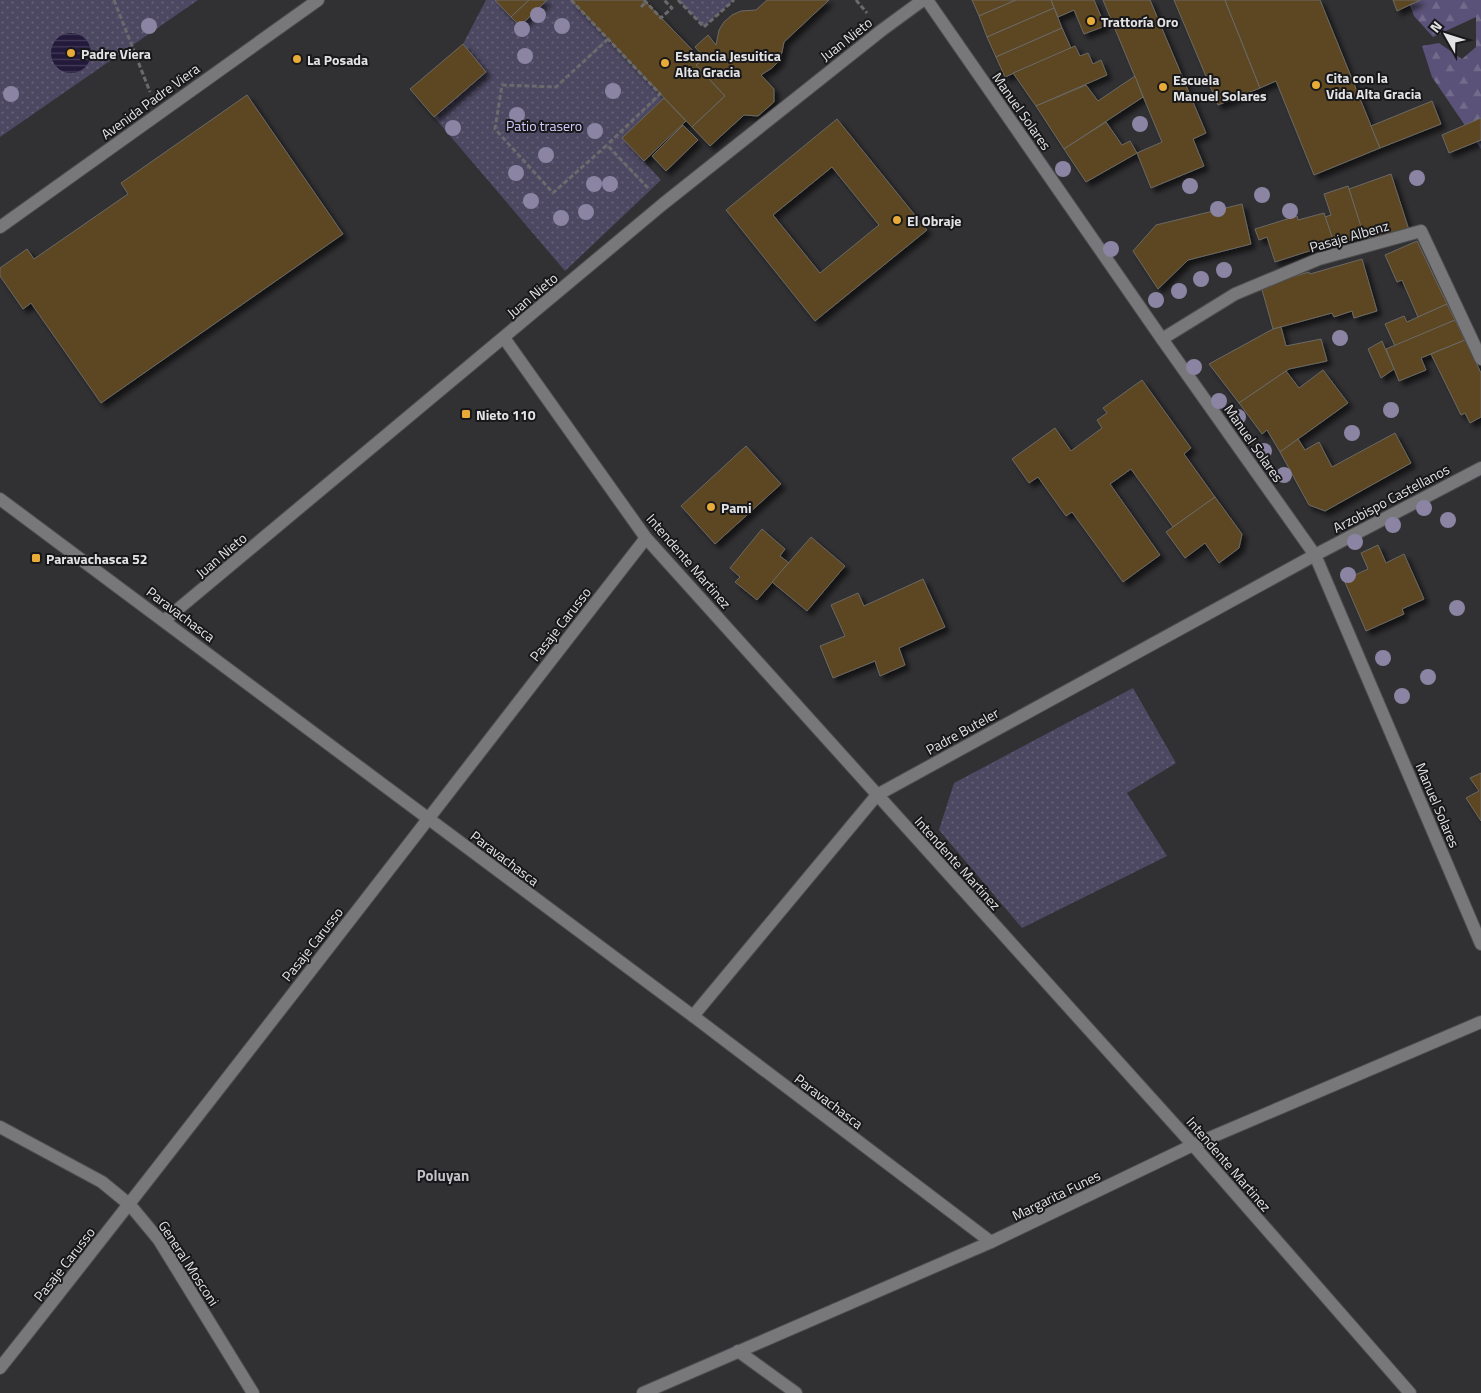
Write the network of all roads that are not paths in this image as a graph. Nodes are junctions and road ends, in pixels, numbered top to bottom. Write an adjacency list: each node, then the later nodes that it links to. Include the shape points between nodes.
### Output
1 (318, 0): 4 (street, Avenida Padre Viera)
2 (923, 0): 5 (street, Juan Nieto, via 663,204)
3 (927, 0): 6 (street, Manuel Solares)
4 (0, 227)
5 (504, 338): 10 (street, Intendente Martinez); 12 (street, Juan Nieto)
6 (1162, 339): 7 (street, Pasaje Albenz, via 1234,294 1319,259 1421,231); 11 (street, Manuel Solares)
7 (1481, 359)
8 (1481, 468): 11 (street, Arzobispo Castellanos)
9 (0, 499): 12 (street, Paravachasca)
10 (646, 538): 13 (street, Intendente Martinez); 14 (street, Pasaje Carusso)
11 (1314, 555): 13 (street, Padre Buteler); 15 (street, Manuel Solares)
12 (165, 620): 14 (street, Paravachasca)
13 (877, 795): 16 (street, Padre Buteler); 19 (street, Intendente Martinez)
14 (427, 819): 16 (street, Paravachasca); 20 (street, Pasaje Carusso)
15 (1481, 944)
16 (693, 1016): 21 (street, Paravachasca)
17 (1481, 1022): 19 (street, Margarita Funes)
18 (0, 1127): 20 (street, General Mosconi, via 102,1182)
19 (1193, 1145): 21 (street, Margarita Funes); 27 (street, Intendente Martinez)
20 (130, 1205): 23 (street, Pasaje Carusso); 24 (street, General Mosconi, via 159,1240)
21 (991, 1242): 22 (street, Margarita Funes)
22 (738, 1351): 25 (street, Margarita Funes); 26 (street)
23 (0, 1368)
24 (254, 1393)
25 (643, 1393)
26 (796, 1393)
27 (1410, 1393)

